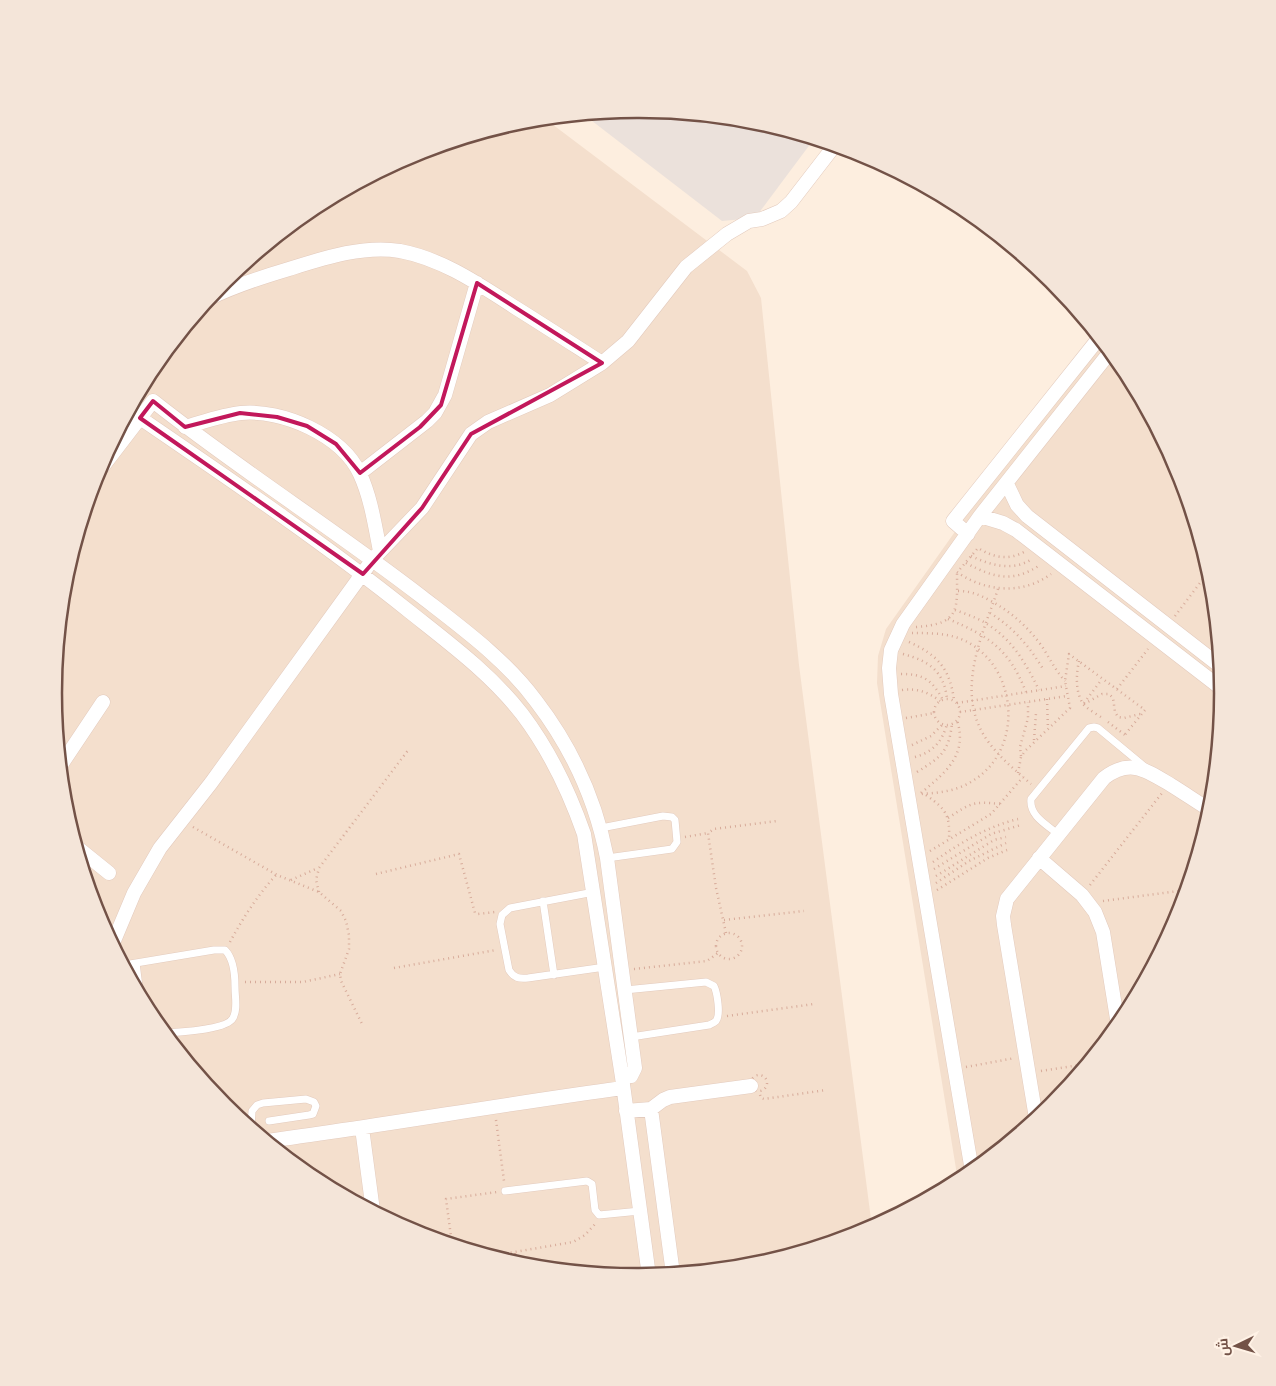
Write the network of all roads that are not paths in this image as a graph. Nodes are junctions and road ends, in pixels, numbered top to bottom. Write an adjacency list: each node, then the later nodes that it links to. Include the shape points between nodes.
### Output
1 (831, 151): 6 (street, via 781,211 762,220 749,221 720,239 686,267 628,341)
2 (477, 283): 3 (street, via 418,255 376,250 322,259); 6 (street); 9 (street, via 441,405 420,427)
3 (227, 290)
4 (1095, 343): 14 (street, via 953,521)
5 (1106, 358): 10 (street)
6 (602, 363): 15 (street, via 550,395 488,422 471,434 422,508)
7 (135, 414): 8 (street, via 153,401); 16 (street)
8 (185, 427): 9 (street, via 240,414 277,417 308,426 336,444); 15 (street)
9 (360, 473): 15 (street, via 368,498)
10 (1007, 484): 11 (street); 12 (street, via 1017,505)
11 (980, 516): 13 (street); 14 (street)
12 (1027, 516): 13 (street); 17 (street)
13 (1016, 530): 18 (street)
14 (968, 534): 50 (street, via 891,650 889,676 906,779 914,795 922,879)
15 (376, 555): 16 (street); 23 (street, via 488,650 536,700 567,747)
16 (363, 574): 29 (street, via 475,665 521,712 550,756 575,807 584,834); 31 (street, via 211,784 160,848 130,901)
17 (1212, 660)
18 (1213, 682)
19 (103, 702): 20 (street)
20 (66, 757)
21 (1149, 771): 22 (street); 24 (street, via 1130,767 1112,772); 24 (lane, via 1098,728 1089,728 1031,799 1034,815)
22 (1202, 805)
23 (601, 828): 26 (street); 26 (lane, via 668,816 675,820 677,842 672,849)
24 (1058, 834): 27 (street)
25 (86, 854): 28 (street)
26 (607, 858): 37 (street)
27 (1039, 858): 38 (street, via 1085,899 1098,917); 44 (street, via 1008,899 1003,916)
28 (109, 873)
29 (594, 892): 30 (lane); 34 (street)
30 (543, 901): 35 (lane); 35 (lane, via 515,906 506,910 500,919 512,976)
31 (116, 935)
32 (136, 963): 33 (lane); 36 (lane); 39 (lane, via 214,950 225,950 231,960 236,1009 232,1020 214,1027)
33 (131, 964)
34 (606, 967): 35 (lane); 41 (street)
35 (554, 975)
36 (138, 977)
37 (625, 990): 40 (street); 40 (lane, via 702,982 710,983 716,990 718,1017 709,1026)
38 (1116, 1014)
39 (173, 1032)
40 (631, 1037): 41 (street, via 634,1071)
41 (623, 1082): 45 (street); 48 (street)
42 (755, 1089): 43 (street, via 666,1098)
43 (651, 1109): 45 (street); 54 (street)
44 (1035, 1110)
45 (626, 1111): 53 (street)
46 (252, 1119): 47 (lane, via 252,1111 263,1103 306,1099 316,1106 313,1114)
47 (269, 1121)
48 (362, 1128): 49 (street); 52 (street)
49 (276, 1140)
50 (971, 1163)
51 (505, 1191): 53 (lane, via 590,1182 597,1214)
52 (372, 1203)
53 (640, 1211): 55 (street)
54 (672, 1267)
55 (648, 1268)

